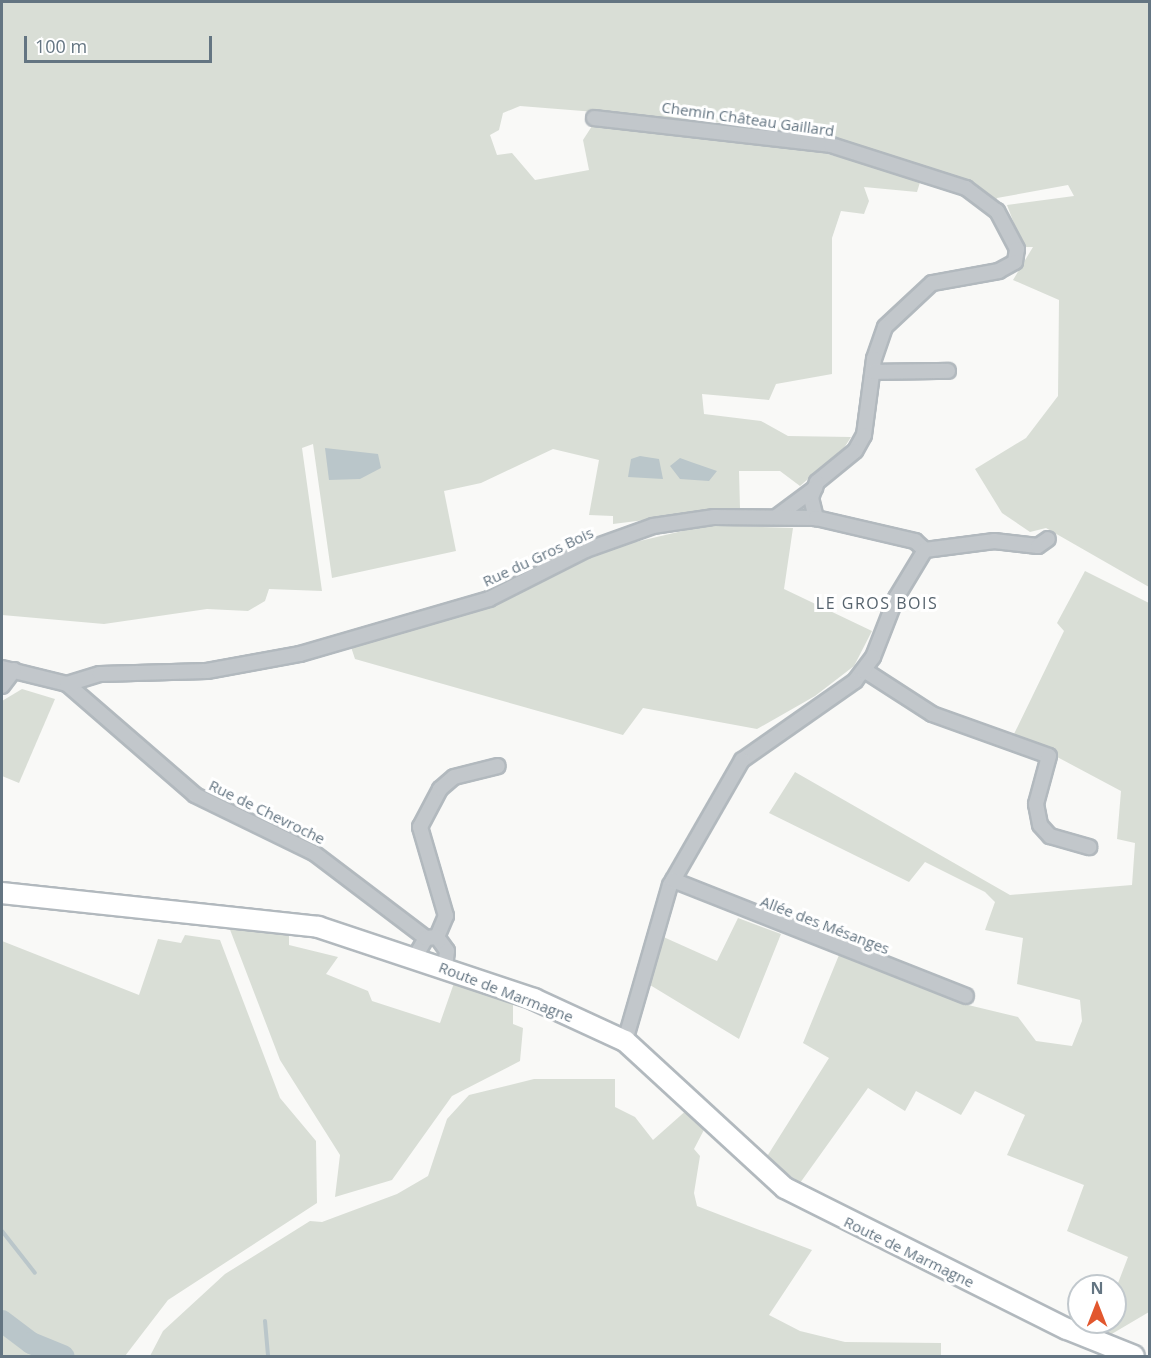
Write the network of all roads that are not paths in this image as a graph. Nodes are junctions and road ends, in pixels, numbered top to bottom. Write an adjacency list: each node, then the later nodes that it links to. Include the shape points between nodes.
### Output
1 (594, 117): 3 (street, Chemin Château Gaillard, via 831,146 966,188 997,211 1017,249 1015,262 999,271 951,276 912,298 885,327)
2 (948, 371): 3 (street)
3 (873, 372): 4 (street, Chemin Château Gaillard, via 864,435)
4 (815, 488): 5 (street, Chemin Château Gaillard); 6 (street)
5 (776, 517): 6 (street, Rue du Gros Bois); 11 (street, Rue du Gros Bois, via 714,517 653,526 586,550 489,599 300,654 207,671 100,674)
6 (816, 518): 8 (street, Rue du Gros Bois, via 915,541)
7 (1048, 539): 8 (street, via 1038,546 994,541)
8 (925, 550): 10 (street)
9 (8, 669): 11 (street, Rue de Chevroche); 12 (street)
10 (864, 670): 14 (street, via 932,714 1049,756 1036,804 1040,825 1050,836); 15 (street, via 742,760)
11 (67, 684): 17 (street, Rue de Chevroche, via 195,795 314,853)
12 (2, 686)
13 (498, 766): 17 (street, via 454,777 440,789 420,827 446,916)
14 (1089, 847)
15 (673, 880): 20 (street, Allée des Mésanges); 21 (street)
16 (2, 893): 18 (main road, Route de Marmagne, via 286,920)
17 (432, 937): 18 (street); 19 (street, via 447,951)
18 (415, 957): 19 (main road, Route de Marmagne)
19 (446, 968): 21 (main road, Route de Marmagne, via 534,999)
20 (966, 996)
21 (625, 1041): 22 (main road, Route de Marmagne, via 785,1188 1067,1329)
22 (1134, 1356)

